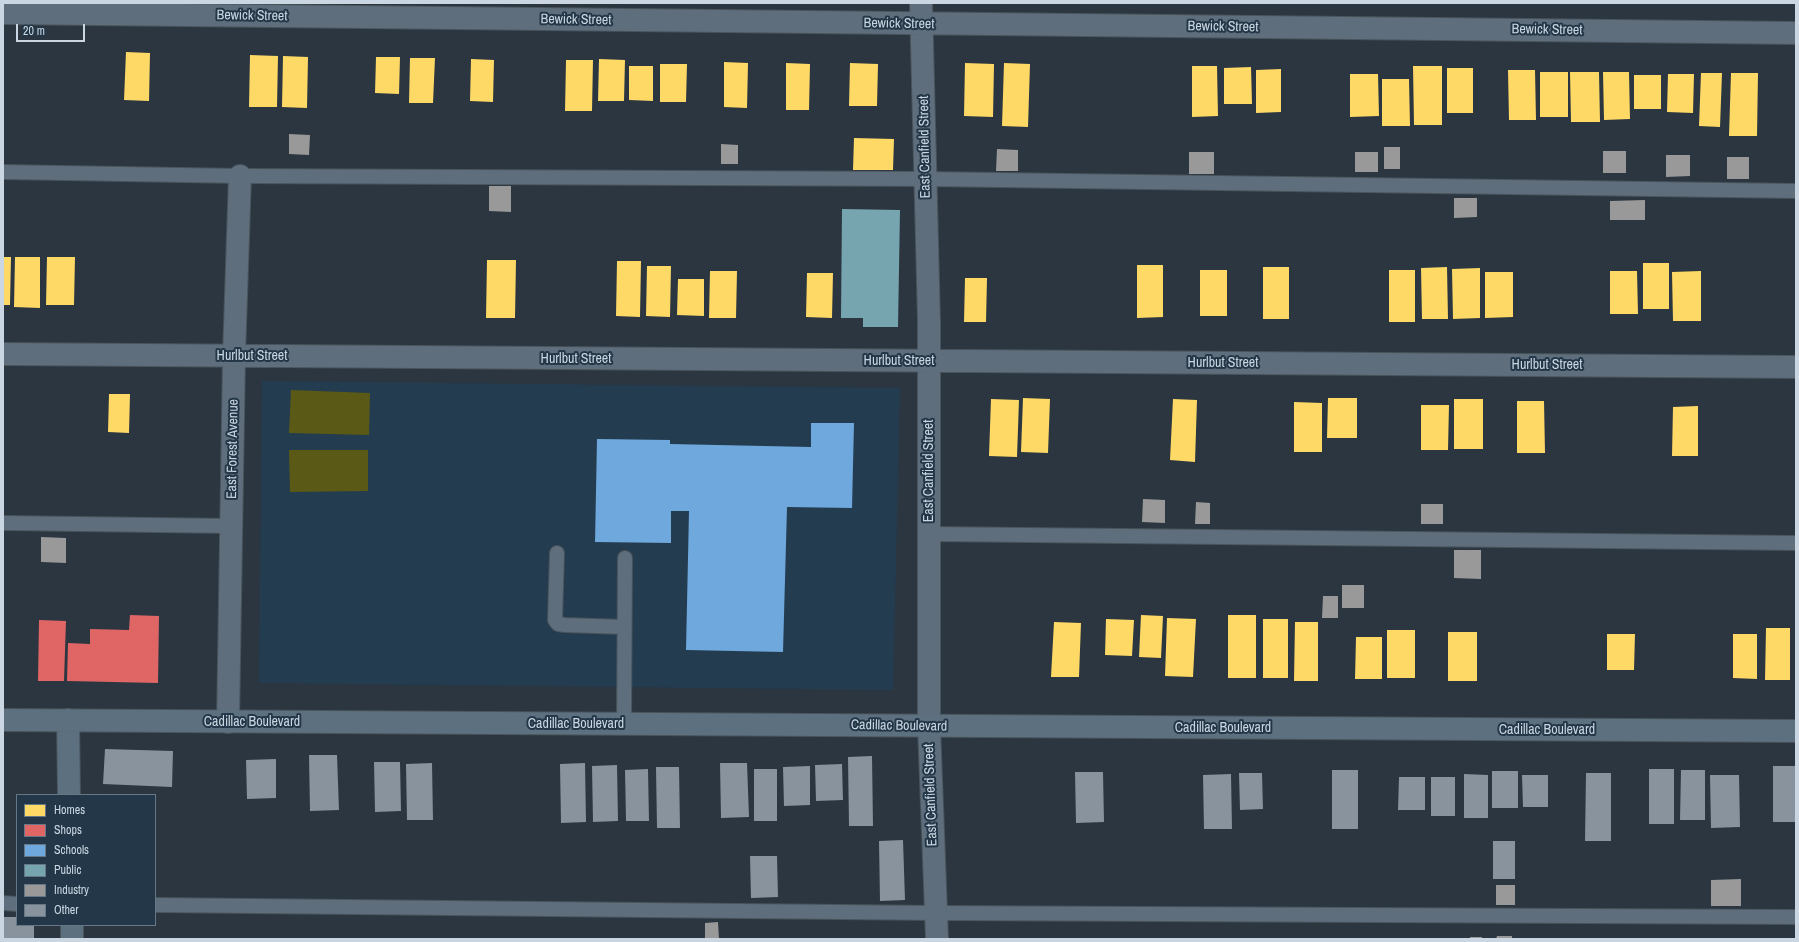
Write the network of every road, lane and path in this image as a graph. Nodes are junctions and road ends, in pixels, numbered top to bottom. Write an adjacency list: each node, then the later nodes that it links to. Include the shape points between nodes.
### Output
1 (3, 13): 2 (street, Bewick Street)
2 (921, 14): 3 (street, Bewick Street); 6 (street, East Canfield Street)
3 (1796, 33)
4 (3, 172): 5 (lane)
5 (240, 176): 6 (lane); 9 (street, East Forest Avenue)
6 (926, 179): 7 (lane); 10 (street, East Canfield Street)
7 (1796, 191)
8 (3, 354): 9 (street, Hurlbut Street)
9 (234, 356): 10 (street, Hurlbut Street); 13 (street, East Forest Avenue)
10 (929, 362): 11 (street, Hurlbut Street); 14 (street, East Canfield Street)
11 (1796, 367)
12 (3, 523): 13 (lane)
13 (231, 526): 21 (street, East Forest Avenue)
14 (929, 534): 15 (lane); 23 (street, East Canfield Street)
15 (1796, 543)
16 (557, 553): 18 (lane, via 555,620 558,624)
17 (625, 558): 18 (lane)
18 (624, 626): 22 (lane)
19 (3, 720): 20 (street, Cadillac Boulevard)
20 (68, 720): 21 (street, Cadillac Boulevard); 25 (street)
21 (228, 722): 22 (street, Cadillac Boulevard)
22 (624, 724): 23 (street, Cadillac Boulevard)
23 (929, 726): 24 (street, Cadillac Boulevard); 29 (street, East Canfield Street)
24 (1796, 731)
25 (69, 794)
26 (3, 904): 27 (lane)
27 (16, 904)
28 (156, 905): 29 (lane)
29 (936, 913): 30 (lane); 33 (street, East Canfield Street)
30 (1796, 917)
31 (72, 926): 32 (street)
32 (72, 939)
33 (937, 939)

